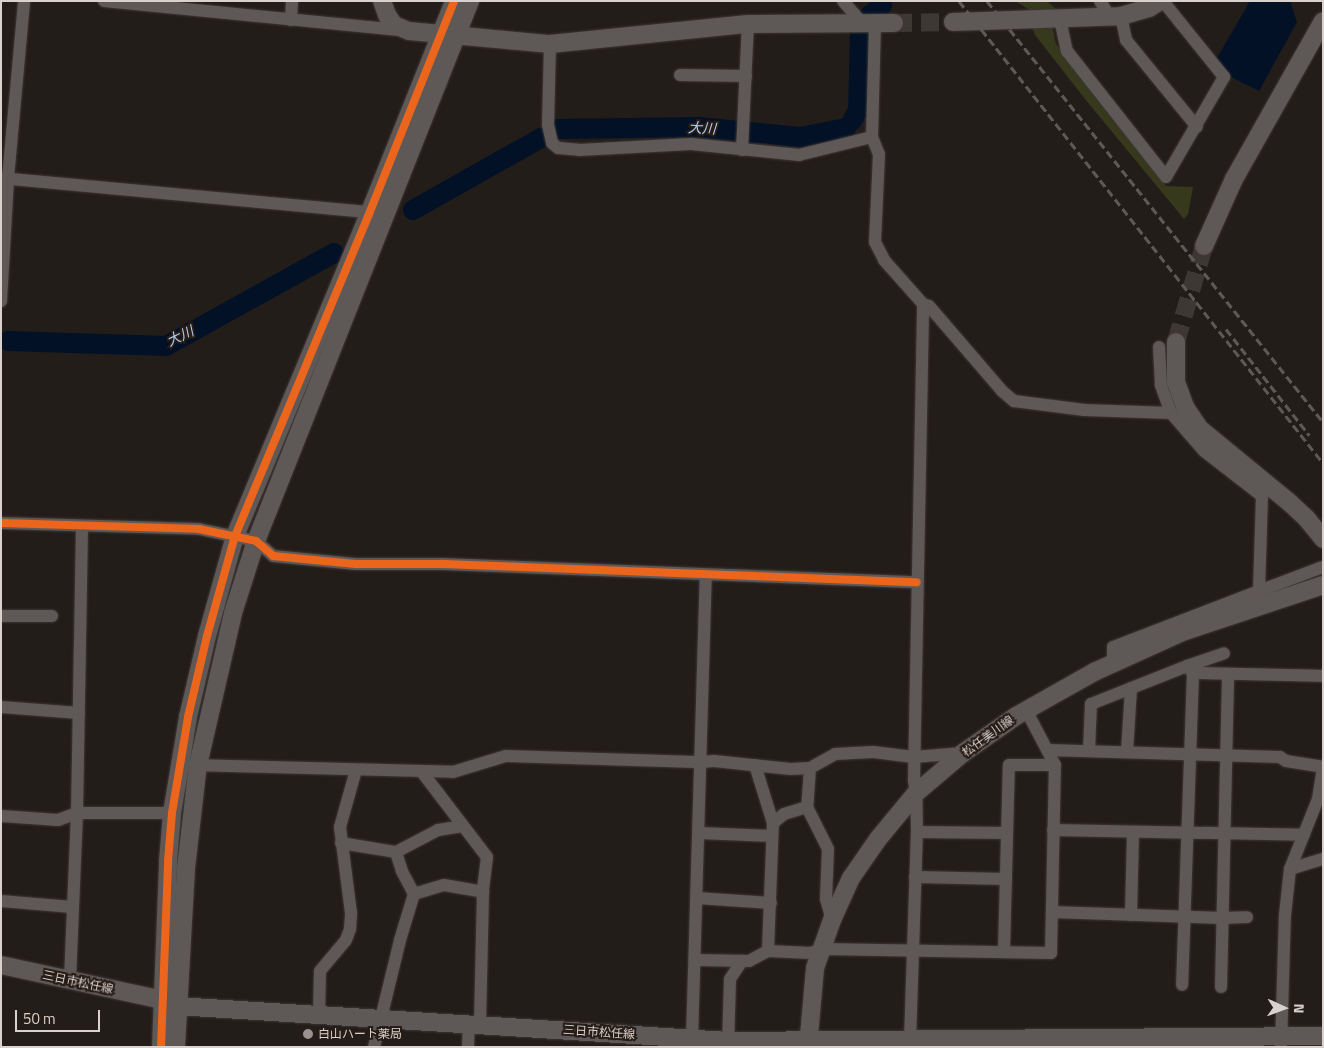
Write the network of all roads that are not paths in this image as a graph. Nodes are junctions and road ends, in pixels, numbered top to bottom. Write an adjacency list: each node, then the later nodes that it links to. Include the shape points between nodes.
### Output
1 (24, 1): 25 (street)
2 (104, 1): 10 (street)
3 (292, 1): 13 (street)
4 (382, 1): 19 (street, via 386,15 394,25)
5 (454, 1): 20 (street)
6 (470, 1): 20 (street)
7 (843, 1): 16 (street)
8 (1100, 1): 11 (street)
9 (1161, 1): 11 (street, via 1149,8); 24 (street, via 1224,77)
10 (147, 3): 13 (street)
11 (1116, 16): 12 (street); 24 (street, via 1126,40)
12 (1060, 19): 15 (street); 24 (street, via 1067,51 1166,177)
13 (291, 20): 19 (street)
14 (1323, 21): 30 (street, via 1234,179)
15 (953, 22)
16 (869, 23): 17 (street); 18 (street); 26 (street)
17 (894, 23)
18 (748, 24): 21 (street); 23 (street)
19 (409, 31): 20 (street)
20 (448, 36): 21 (street); 29 (street)
21 (550, 44): 27 (street, via 548,125 552,143 558,148)
22 (680, 75): 23 (street)
23 (746, 76): 27 (street)
24 (1197, 126)
25 (7, 129): 28 (street)
26 (872, 137): 27 (street, via 798,155); 32 (street, via 878,154 876,242 884,260)
27 (743, 144)
28 (5, 178): 29 (street); 31 (street)
29 (378, 213): 37 (street); 39 (street)
30 (1204, 246)
31 (1, 301)
32 (923, 304): 34 (street, via 929,306 1014,401 1084,410); 42 (street)
33 (1167, 345): 34 (street, via 1161,384); 38 (street, via 1184,407 1200,429 1290,503)
34 (1171, 413): 44 (street, via 1204,451 1262,496)
35 (1, 523): 36 (street)
36 (82, 526): 37 (street, via 199,529); 55 (street)
37 (235, 536): 39 (street); 64 (street, via 207,636)
38 (1323, 539)
39 (256, 541): 41 (street, via 273,556 347,563); 65 (street, via 233,613)
40 (1323, 567): 44 (street)
41 (706, 576): 42 (street); 63 (street)
42 (917, 582): 62 (street)
43 (1323, 584): 48 (street, 松任美川線, via 1185,631)
44 (1259, 591): 48 (street, via 1113,647)
45 (1, 616): 46 (street)
46 (52, 616)
47 (1224, 653): 49 (street)
48 (1113, 663): 54 (street, 松任美川線)
49 (1190, 669): 50 (street); 52 (street); 60 (street)
50 (1228, 674): 51 (street); 61 (street)
51 (1323, 676)
52 (1131, 688): 57 (street, via 1091,704); 58 (street)
53 (1, 707): 55 (street)
54 (1026, 710): 56 (street); 59 (street, 松任美川線)
55 (78, 713): 74 (street)
56 (1047, 750): 57 (street); 67 (street)
57 (1089, 751): 58 (street)
58 (1127, 752): 60 (street)
59 (964, 753): 62 (street); 72 (street, 松任美川線)
60 (1191, 754): 61 (street); 84 (street)
61 (1225, 755): 69 (street, via 1280,757); 85 (street)
62 (914, 757): 68 (street, via 872,752 836,754); 72 (street)
63 (701, 762): 66 (street); 71 (street, via 506,756 453,772); 82 (street)
64 (180, 765): 65 (street); 75 (street)
65 (198, 765): 70 (street); 115 (street)
66 (755, 765): 68 (street); 78 (street)
67 (1055, 765): 79 (street); 83 (street, via 1009,765)
68 (810, 768): 73 (street)
69 (1323, 768): 86 (street, via 1318,799)
70 (356, 770): 71 (street); 87 (street, via 340,827)
71 (422, 772): 77 (street)
72 (916, 794): 80 (street); 104 (street, 松任美川線, via 878,839 851,878)
73 (807, 807): 78 (street, via 784,814); 104 (street, via 828,849 826,899)
74 (77, 813): 75 (street); 76 (street, via 58,820); 98 (street)
75 (172, 813): 115 (street, via 168,861)
76 (1, 816)
77 (463, 826): 88 (street, via 438,830); 93 (street, via 487,857)
78 (773, 830): 82 (street); 97 (street)
79 (1053, 830): 81 (street); 99 (street)
80 (917, 832): 83 (street); 91 (street)
81 (1133, 832): 84 (street); 100 (street)
82 (699, 833): 95 (street)
83 (1007, 833): 92 (street)
84 (1188, 833): 85 (street); 101 (street)
85 (1224, 834): 86 (street); 103 (street)
86 (1304, 835): 90 (street)
87 (342, 843): 88 (street); 116 (street, via 350,928 346,940 320,971)
88 (396, 852): 94 (street)
89 (1323, 859): 90 (street)
90 (1290, 869): 123 (street, via 1285,915)
91 (915, 877): 92 (street); 107 (street)
92 (1006, 879): 108 (street)
93 (483, 892): 94 (street, via 444,885); 118 (street)
94 (414, 894): 117 (street)
95 (697, 898): 97 (street); 109 (street)
96 (1, 901): 98 (street)
97 (771, 903): 106 (street)
98 (72, 906): 112 (street)
99 (1052, 912): 100 (street); 108 (street, via 1051,953)
100 (1132, 915): 101 (street)
101 (1185, 917): 103 (street); 113 (street)
102 (1247, 917): 103 (street)
103 (1222, 918): 114 (street)
104 (832, 920): 105 (street, 松任美川線)
105 (822, 949): 106 (street, via 811,953); 107 (street); 126 (street, 松任美川線, via 815,968)
106 (768, 951): 110 (street, via 749,961)
107 (914, 951): 108 (street); 122 (street)
108 (1004, 951)
109 (696, 960): 110 (street); 120 (street)
110 (742, 961): 125 (street, via 730,979)
111 (1, 966): 112 (street, 三日市松任線)
112 (70, 980): 115 (street, 三日市松任線)
113 (1182, 985)
114 (1221, 987)
115 (170, 1003): 116 (street, 三日市松任線); 127 (street); 128 (street)
116 (319, 1014): 117 (street, 三日市松任線)
117 (381, 1017): 118 (street, 三日市松任線); 129 (street)
118 (475, 1023): 121 (street, 三日市松任線); 130 (street)
119 (1323, 1036): 123 (street, 三日市松任線)
120 (692, 1039): 121 (street, 三日市松任線); 125 (street, 三日市松任線)
121 (640, 1041)
122 (910, 1041): 124 (street, 三日市松任線); 126 (street, 三日市松任線)
123 (1281, 1042): 124 (street, 三日市松任線)
124 (1158, 1043)
125 (728, 1044): 126 (street, 三日市松任線)
126 (808, 1044)
127 (162, 1047)
128 (176, 1047)
129 (374, 1047)
130 (468, 1047)

